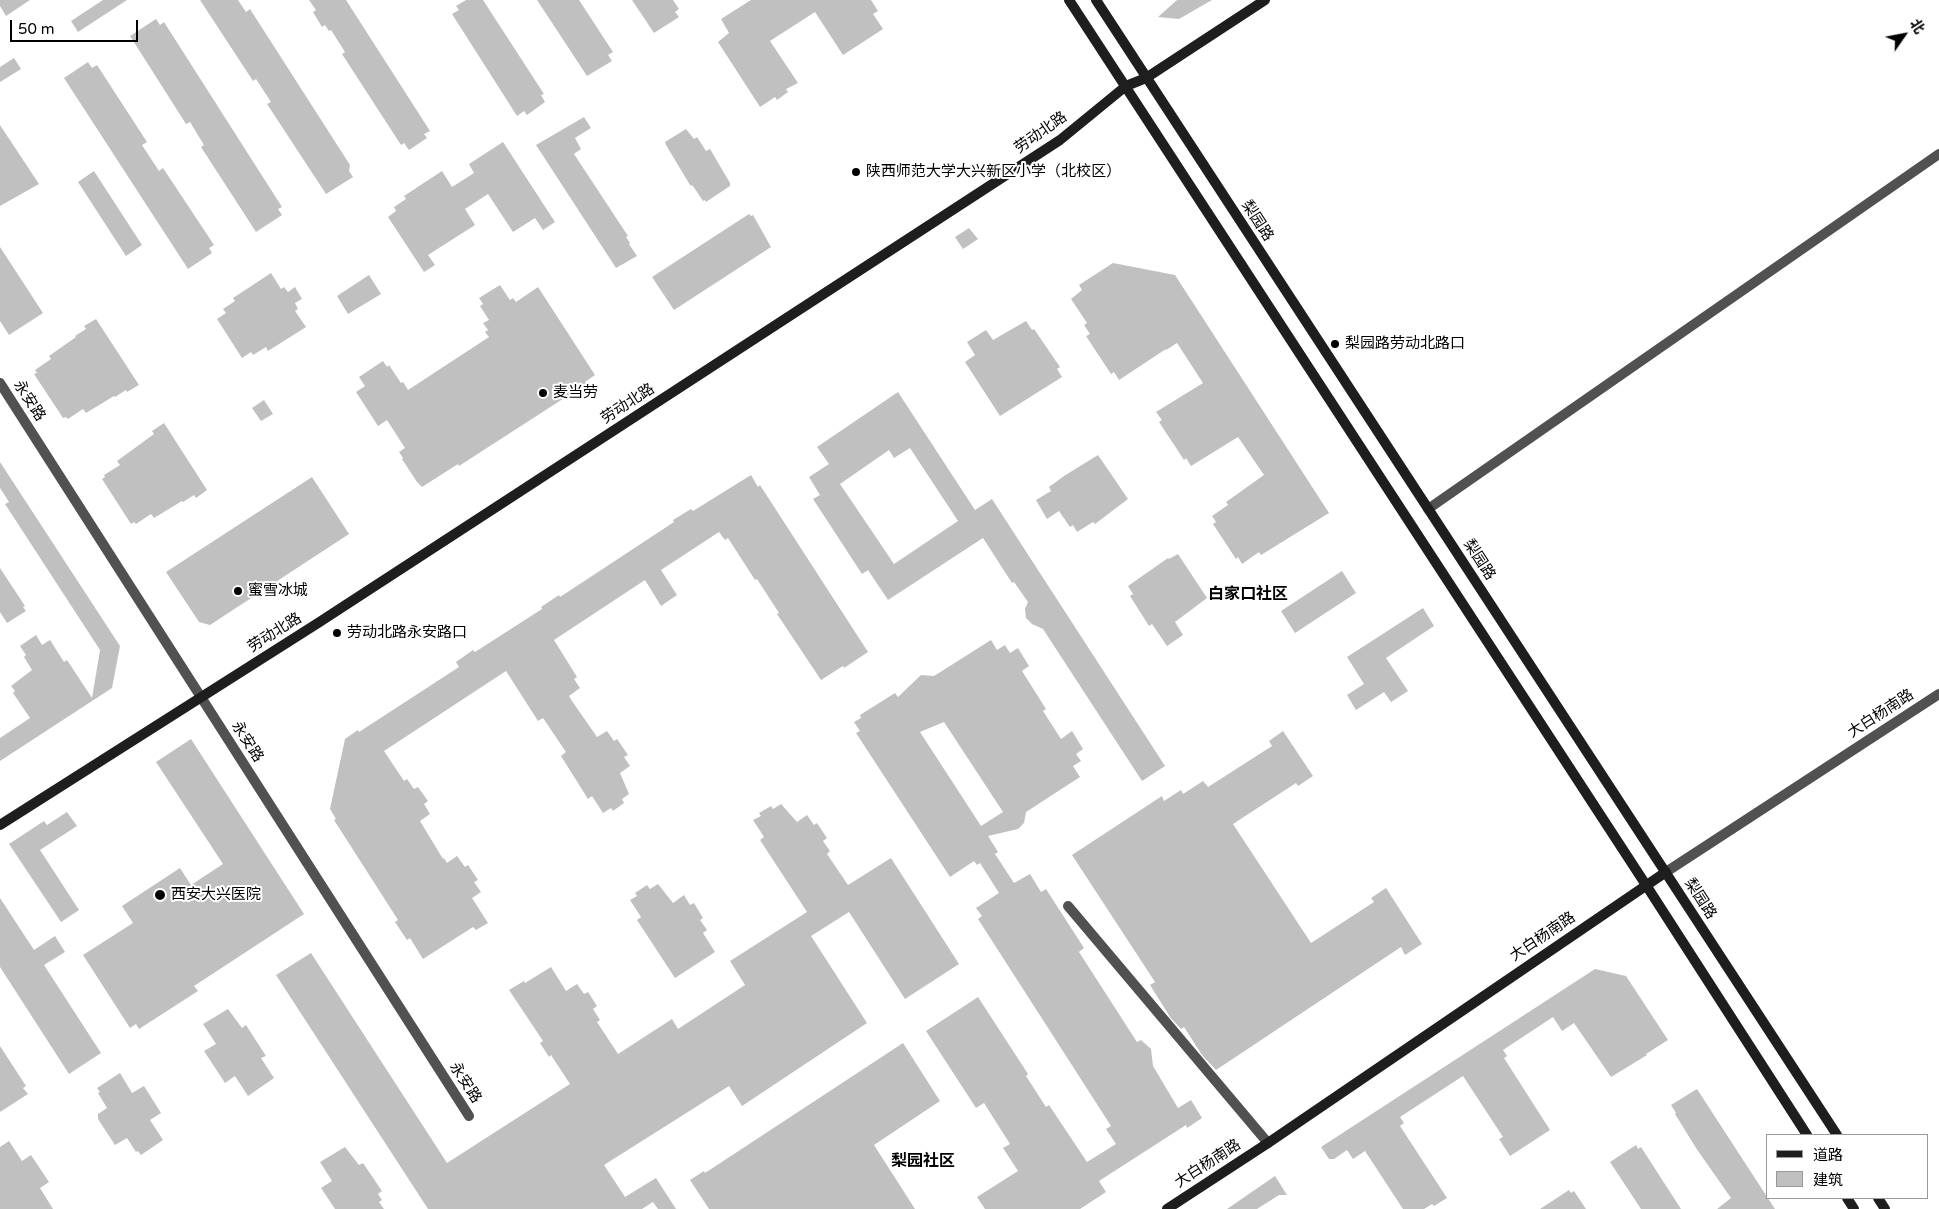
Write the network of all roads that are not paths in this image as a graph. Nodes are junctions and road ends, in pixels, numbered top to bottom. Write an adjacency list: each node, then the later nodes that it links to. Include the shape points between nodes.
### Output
1 (1070, 0): 5 (main road)
2 (1096, 0): 4 (main road, 梨园路)
3 (1265, 0): 4 (main road, 劳动北路)
4 (1146, 78): 5 (main road, 劳动北路); 8 (main road, 梨园路)
5 (1126, 86): 10 (main road, 劳动北路, via 1060,140); 13 (main road)
6 (1939, 154): 8 (street)
7 (0, 384): 10 (street, 永安路)
8 (1428, 509): 12 (main road, 梨园路)
9 (1939, 694): 12 (street, 大白杨南路)
10 (201, 698): 11 (main road, 劳动北路); 15 (street, 永安路)
11 (0, 825)
12 (1666, 872): 13 (main road, 大白杨南路); 17 (main road, 梨园路)
13 (1646, 885): 16 (main road); 18 (main road, 大白杨南路)
14 (1068, 906): 18 (street)
15 (469, 1116)
16 (1806, 1134)
17 (1836, 1134)
18 (1268, 1143): 19 (main road, 大白杨南路)
19 (1166, 1209)

